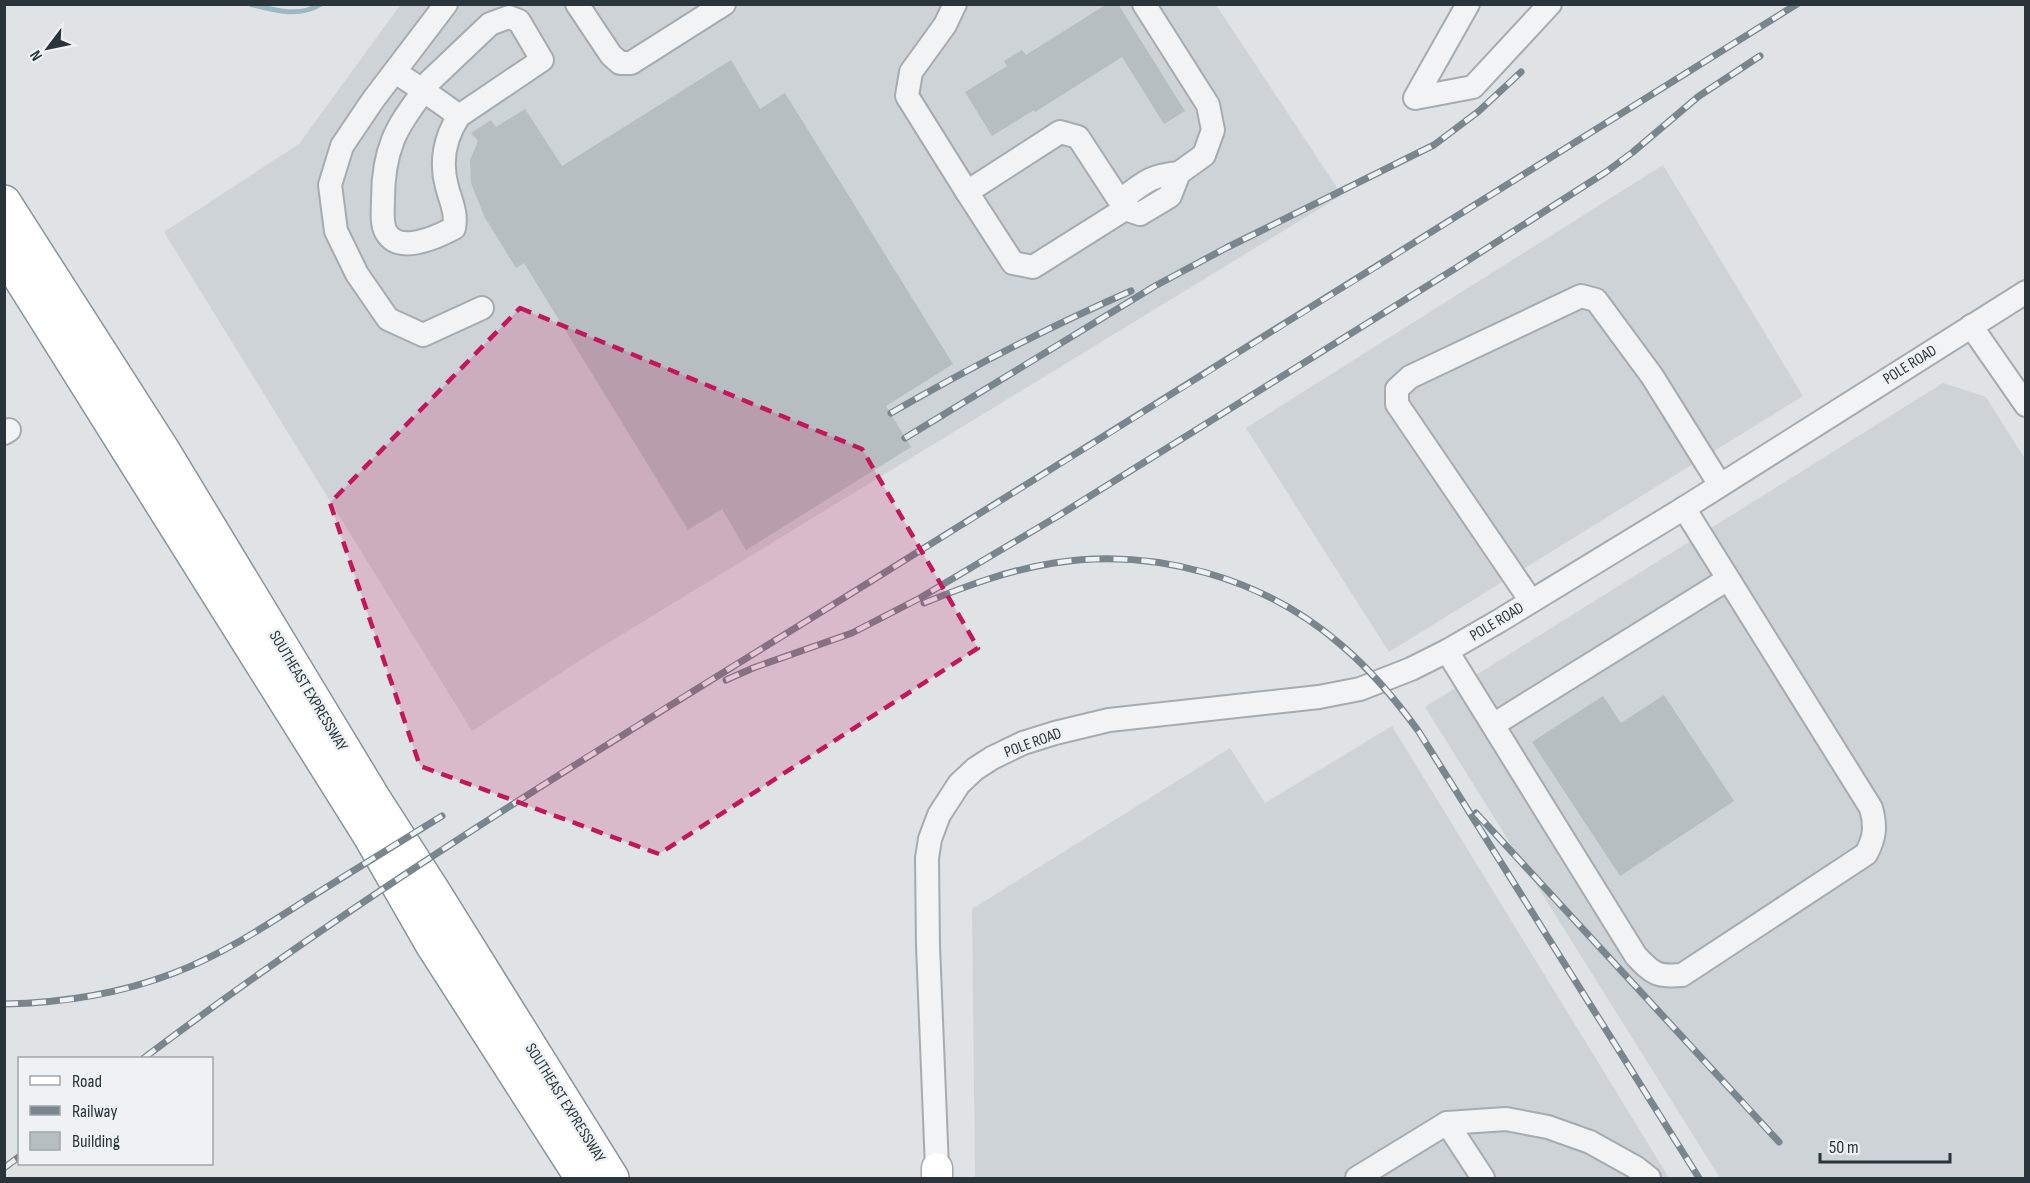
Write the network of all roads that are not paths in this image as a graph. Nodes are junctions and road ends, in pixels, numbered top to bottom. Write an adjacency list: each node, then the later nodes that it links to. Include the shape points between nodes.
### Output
1 (446, 4): 8 (street)
2 (577, 4): 3 (street, via 620,63 631,63)
3 (724, 4)
4 (955, 4): 11 (street, via 945,25 911,72 907,96)
5 (1144, 4): 13 (street, via 1208,105 1213,130 1204,154 1179,173 1156,175 1143,183 1126,196)
6 (1468, 4): 7 (street, via 1415,98 1473,87)
7 (1550, 4)
8 (395, 72): 9 (street); 16 (street, via 342,146 330,185 336,231 357,274 388,319 423,335)
9 (424, 92): 10 (street); 10 (street, via 430,81 490,24 509,17 519,21 542,60); 10 (street, via 393,139 383,173 383,218 386,232 397,241 411,244 454,228 456,216 446,184 444,154)
10 (459, 116)
11 (967, 192): 13 (street, via 1013,263 1033,267); 13 (street, via 1060,132 1078,137)
12 (4, 202): 28 (highway, SOUTHEAST EXPRESSWAY, via 164,452 374,799)
13 (1125, 209)
14 (4, 252): 27 (highway, SOUTHEAST EXPRESSWAY)
15 (2025, 292): 17 (street, POLE ROAD)
16 (482, 308)
17 (1971, 326): 18 (street); 19 (street, POLE ROAD)
18 (2025, 405)
19 (1720, 485): 20 (street, POLE ROAD); 22 (street, via 1652,376 1596,300 1581,296 1410,377 1397,388 1397,404)
20 (1684, 508): 21 (street); 22 (street, POLE ROAD)
21 (1728, 579): 24 (street); 24 (street, via 1871,808 1874,836 1866,854 1682,975 1664,977 1648,969 1636,956)
22 (1531, 602): 23 (street, POLE ROAD)
23 (1447, 651): 24 (street); 26 (street, POLE ROAD, via 1395,677 1360,689 1109,720 1055,733 992,758 959,784 933,828 926,876)
24 (1493, 725)
25 (1447, 1123): 29 (street); 30 (street); 31 (street, via 1506,1119 1548,1127 1590,1142)
26 (937, 1173)
27 (582, 1179)
28 (612, 1179)
29 (1357, 1179)
30 (1483, 1179)
31 (1649, 1179)

